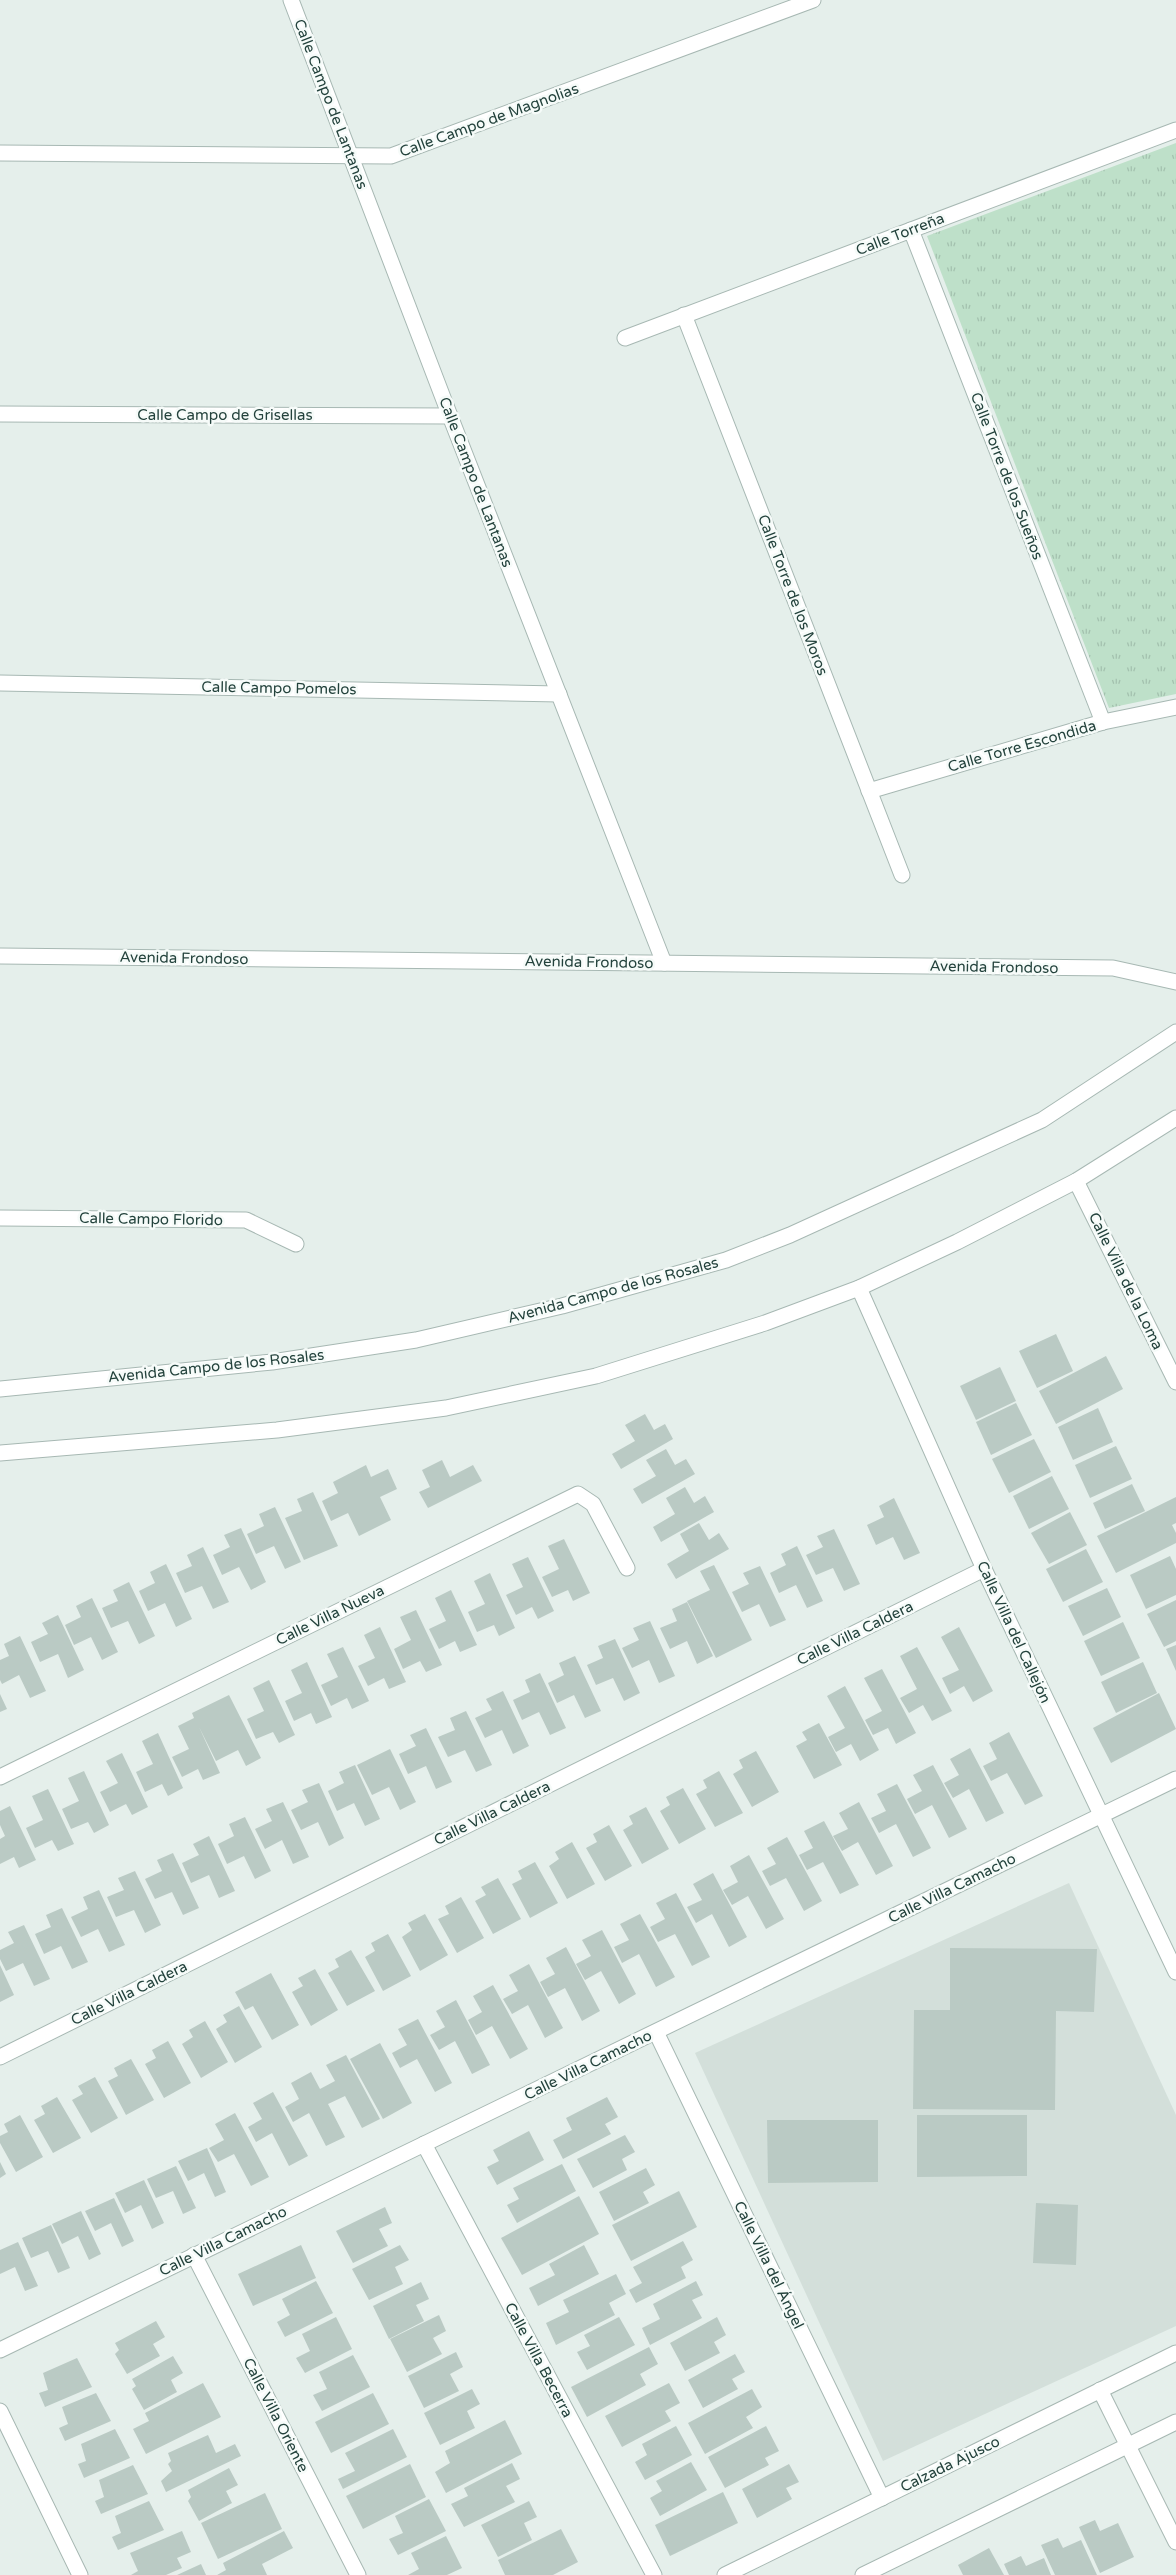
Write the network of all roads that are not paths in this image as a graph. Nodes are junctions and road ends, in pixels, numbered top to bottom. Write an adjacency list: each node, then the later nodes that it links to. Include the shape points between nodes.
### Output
1 (291, 0): 5 (street, Calle Campo de Lantanas)
2 (813, 0): 5 (street, Calle Campo de Magnolias, via 391,156)
3 (1176, 130): 6 (street, Calle Torreña)
4 (0, 153): 5 (street, Calle Campo de Magnolias)
5 (352, 157): 10 (street, Calle Campo de Lantanas)
6 (911, 230): 7 (street, Calle Torreña); 14 (street, Calle Torre de los Sueños)
7 (684, 316): 8 (street, Calle Torreña); 15 (street, Calle Torre de los Moros)
8 (624, 338)
9 (0, 414): 10 (street, Calle Campo de Grisellas)
10 (450, 416): 12 (street, Calle Campo de Lantanas)
11 (0, 682): 12 (street, Calle Campo Pomelos)
12 (559, 694): 18 (street, Calle Campo de Lantanas)
13 (1176, 708): 14 (street, Calle Torre Escondida)
14 (1103, 722): 15 (street, Calle Torre Escondida)
15 (869, 791): 16 (street, Calle Torre de los Moros)
16 (902, 875)
17 (0, 956): 18 (street, Avenida Frondoso)
18 (664, 963): 19 (street, Avenida Frondoso, via 1113,968)
19 (1176, 982)
20 (1176, 1032): 27 (street, Avenida Campo de los Rosales, via 1042,1120 790,1235 726,1260 562,1306 416,1340 272,1362)
21 (1176, 1118): 22 (street)
22 (1076, 1181): 25 (street); 26 (street, Calle Villa de la Loma)
23 (0, 1218): 24 (street, Calle Campo Florido, via 246,1220)
24 (296, 1244)
25 (859, 1288): 28 (street, via 765,1323 596,1376 446,1408 277,1430); 30 (street, Calle Villa del Callejón)
26 (1176, 1382)
27 (0, 1389)
28 (0, 1453)
29 (627, 1568): 31 (street, Calle Villa Nueva, via 593,1504 578,1494)
30 (984, 1569): 33 (street, Calle Villa del Callejón); 36 (street, Calle Villa Caldera)
31 (0, 1776)
32 (1176, 1780): 33 (street, Calle Villa Camacho)
33 (1101, 1816): 34 (street, Calle Villa del Callejón); 35 (street, Calle Villa Camacho)
34 (1176, 1972)
35 (656, 2032): 37 (street, Calle Villa Camacho); 45 (street, Calle Villa del Ángel)
36 (0, 2057)
37 (424, 2144): 38 (street, Calle Villa Camacho); 49 (street, Calle Villa Becerra)
38 (194, 2255): 39 (street, Calle Villa Camacho); 48 (street, Calle Villa Oriente)
39 (0, 2350)
40 (1176, 2353): 41 (street, Calzada Ajusco)
41 (1100, 2390): 44 (street); 45 (street, Calzada Ajusco)
42 (0, 2411): 47 (street)
43 (1176, 2422): 44 (street)
44 (1128, 2445): 46 (street); 51 (street)
45 (882, 2498): 50 (street, Calzada Ajusco)
46 (1176, 2542)
47 (80, 2575)
48 (358, 2575)
49 (654, 2575)
50 (725, 2575)
51 (863, 2575)

